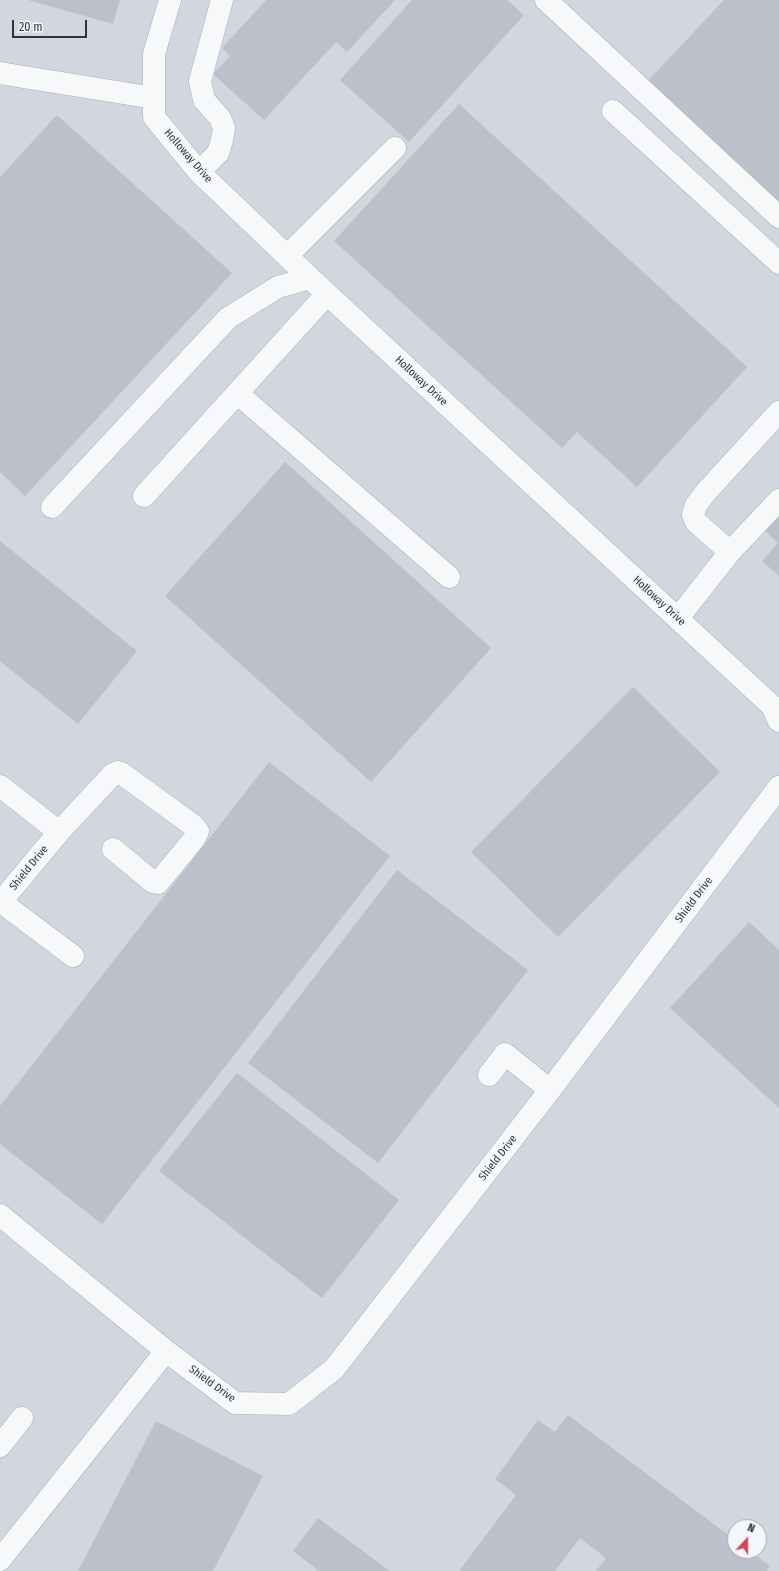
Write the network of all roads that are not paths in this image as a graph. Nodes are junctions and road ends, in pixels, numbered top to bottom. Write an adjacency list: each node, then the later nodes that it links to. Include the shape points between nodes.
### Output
1 (170, 0): 5 (street, Holloway Drive, via 154,54)
2 (222, 0): 8 (street, via 200,81 204,100 220,118 224,128 218,153)
3 (546, 0): 9 (street)
4 (0, 73): 5 (street)
5 (154, 98): 8 (street, Holloway Drive, via 154,117)
6 (613, 111): 11 (street)
7 (395, 148): 10 (street)
8 (199, 172): 10 (street, Holloway Drive)
9 (779, 217)
10 (287, 256): 12 (street, Holloway Drive)
11 (779, 263)
12 (310, 278): 13 (street, Holloway Drive); 18 (street, via 278,287 228,318)
13 (327, 294): 14 (street); 21 (street, Holloway Drive)
14 (237, 393): 16 (street); 20 (street)
15 (779, 412): 19 (street, via 696,505 693,515 696,522)
16 (144, 496)
17 (779, 500): 19 (street)
18 (52, 507)
19 (730, 552): 21 (street)
20 (449, 577)
21 (678, 618): 22 (street, Holloway Drive, via 772,706)
22 (779, 721)
23 (0, 786): 25 (street)
24 (779, 787): 30 (street, Shield Drive)
25 (58, 832): 26 (street, Shield Drive, via 113,774 118,772 198,831 158,883); 27 (street, Shield Drive)
26 (113, 850)
27 (1, 903): 28 (street)
28 (73, 956)
29 (489, 1076): 30 (street, via 505,1054)
30 (550, 1090): 32 (street, Shield Drive, via 334,1369 289,1404 235,1403)
31 (0, 1215): 32 (street, Shield Drive)
32 (166, 1351): 35 (street)
33 (22, 1418): 34 (street)
34 (0, 1446)
35 (0, 1560)

